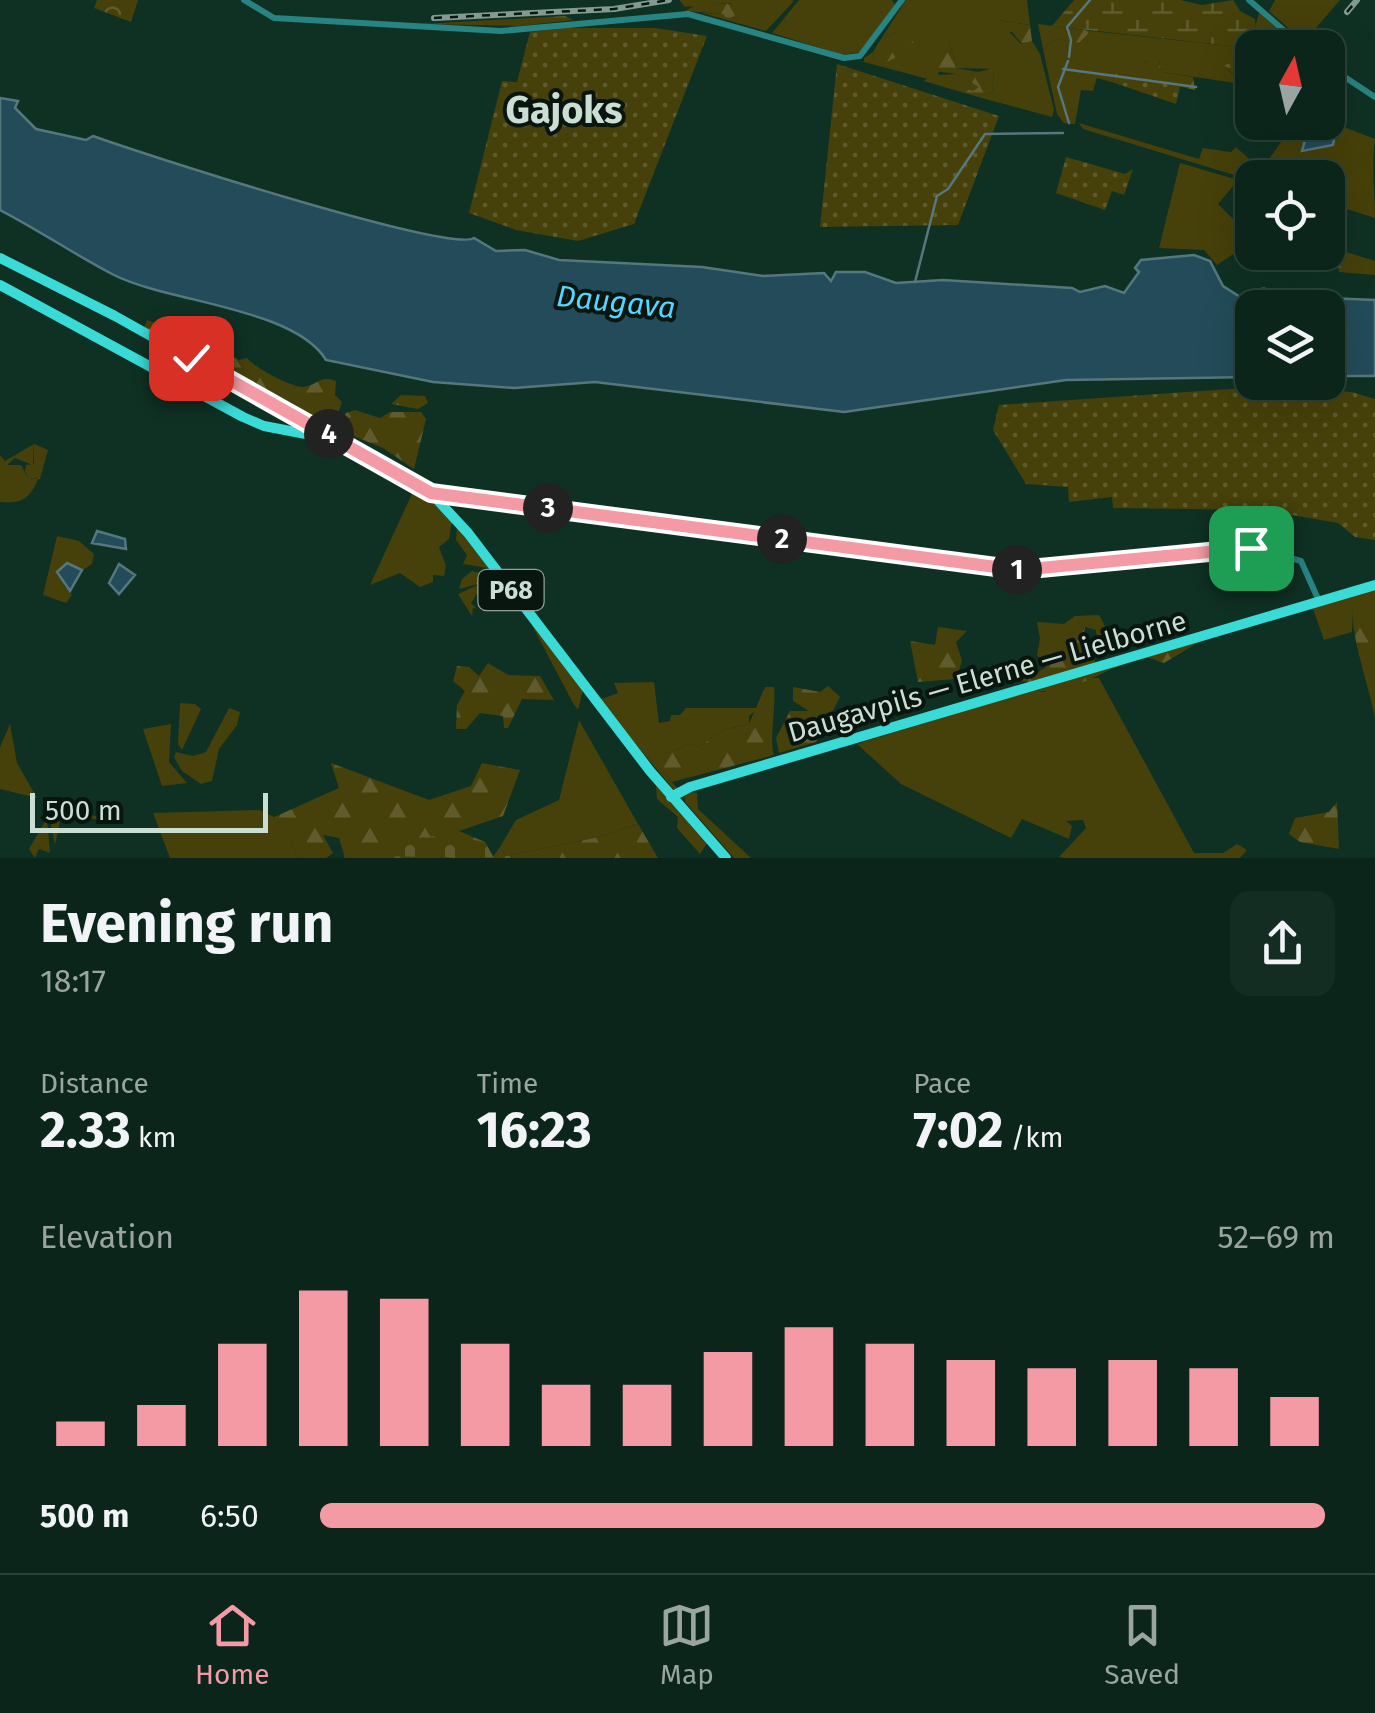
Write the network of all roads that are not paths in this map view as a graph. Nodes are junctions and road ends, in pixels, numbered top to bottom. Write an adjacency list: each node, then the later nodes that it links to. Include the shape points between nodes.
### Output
1 (244, 0): 2 (street, via 274,18 484,30 696,15 844,58 860,56)
2 (902, 0)
3 (1249, 0): 4 (street)
4 (1283, 30)
5 (1345, 77): 6 (street)
6 (1375, 97)
7 (0, 258): 9 (main road, P68)
8 (0, 286): 9 (main road, P68, via 243,418)
9 (338, 440): 10 (main road, P68)
10 (431, 493): 11 (street); 12 (main road, P68)
11 (458, 496): 12 (street); 14 (street, via 1019,570 1242,545 1302,561)
12 (450, 512): 15 (main road, P68)
13 (1375, 585): 14 (main road, Daugavpils — Elerne — Lielborne)
14 (1319, 602): 15 (main road, Daugavpils — Elerne — Lielborne)
15 (671, 797): 16 (main road, P68)
16 (726, 858)

